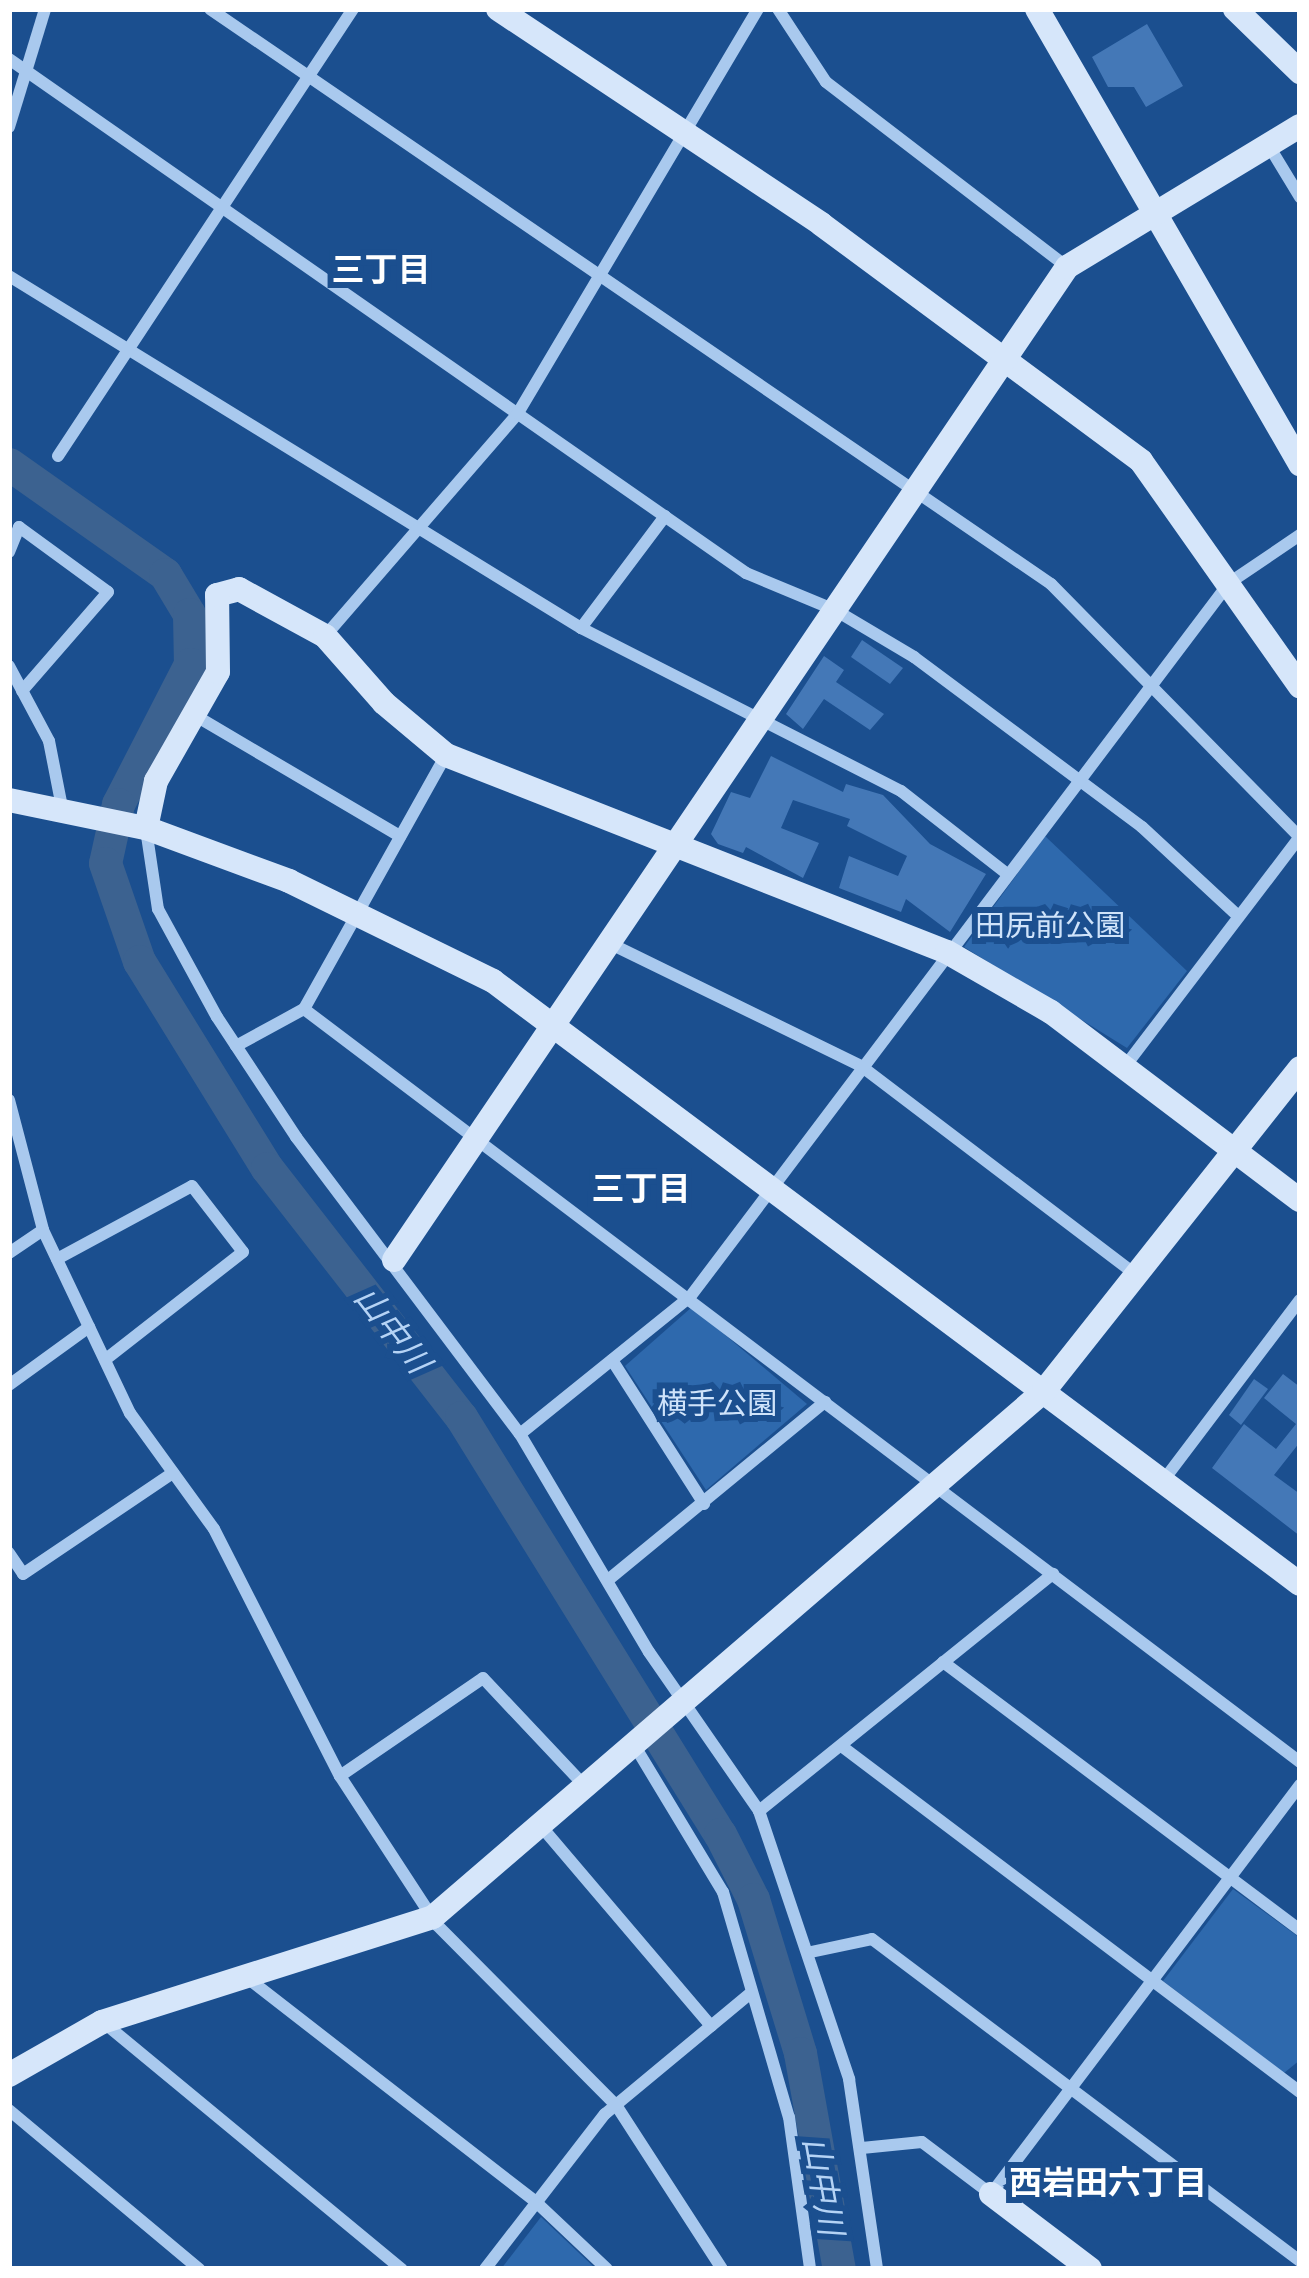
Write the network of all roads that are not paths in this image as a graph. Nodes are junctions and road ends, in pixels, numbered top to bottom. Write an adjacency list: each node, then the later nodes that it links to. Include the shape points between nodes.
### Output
1 (45, 9): 10 (street)
2 (210, 9): 12 (street)
3 (353, 9): 12 (street)
4 (498, 9): 15 (street)
5 (778, 9): 20 (street, via 826,82)
6 (1037, 9): 19 (street)
7 (1235, 9): 11 (street)
8 (756, 10): 15 (street)
9 (9, 59): 10 (street)
10 (26, 68): 14 (street); 18 (street)
11 (1300, 72)
12 (309, 76): 18 (street); 22 (street)
13 (1300, 126): 16 (street)
14 (9, 127)
15 (684, 135): 22 (street); 24 (street)
16 (1270, 146): 17 (street); 19 (street)
17 (1300, 196)
18 (224, 207): 23 (street); 25 (street)
19 (1155, 215): 20 (street); 27 (street)
20 (1067, 267): 24 (street)
21 (9, 276): 23 (street)
22 (599, 278): 25 (street); 28 (street)
23 (129, 349): 26 (street); 30 (street)
24 (1005, 359): 28 (street); 33 (street, via 1142,461)
25 (518, 413): 29 (street); 30 (street)
26 (58, 456)
27 (1300, 464)
28 (920, 488): 34 (street); 38 (street, via 1052,584)
29 (665, 516): 34 (street, via 746,573); 35 (street)
30 (418, 532): 35 (street); 36 (street)
31 (1300, 535): 33 (street)
32 (9, 552): 40 (street, via 20,526 108,592)
33 (1229, 583): 38 (street); 39 (street)
34 (835, 610): 42 (street); 44 (street, via 914,656)
35 (581, 628): 42 (street)
36 (325, 636): 41 (street, via 239,589 221,590 218,672); 43 (street, via 384,703)
37 (9, 666): 40 (street)
38 (1151, 682): 44 (street); 49 (street)
39 (1300, 686)
40 (22, 691): 46 (street, via 49,741)
41 (196, 716): 47 (street, via 156,781); 48 (street)
42 (759, 721): 50 (street); 51 (street, via 902,791)
43 (446, 755): 48 (street); 50 (street)
44 (1079, 779): 51 (street); 53 (street)
45 (9, 800): 46 (street)
46 (62, 807): 47 (street)
47 (146, 828): 52 (street); 58 (street, via 158,908)
48 (400, 836): 52 (street)
49 (1300, 837): 53 (street)
50 (678, 846): 54 (street); 55 (street)
51 (1006, 873): 55 (street)
52 (358, 911): 56 (street); 57 (street, via 444,952)
53 (1238, 916): 61 (street)
54 (610, 944): 57 (street); 59 (street)
55 (947, 952): 59 (street); 61 (street, via 1052,1012)
56 (304, 1009): 58 (street); 63 (street)
57 (556, 1024): 63 (street); 65 (street)
58 (236, 1046): 70 (street)
59 (861, 1066): 65 (street); 71 (street)
60 (1300, 1068): 64 (street)
61 (1123, 1069): 64 (street)
62 (9, 1100): 67 (street)
63 (478, 1142): 70 (street); 72 (street)
64 (1235, 1154): 66 (street); 71 (street)
65 (771, 1186): 72 (street); 78 (street)
66 (1300, 1200)
67 (43, 1230): 68 (street); 69 (street)
68 (9, 1252)
69 (57, 1258): 74 (street); 75 (street, via 192,1186 243,1252)
70 (394, 1260): 80 (street)
71 (1139, 1276): 78 (street)
72 (690, 1297): 76 (street); 79 (street)
73 (1300, 1300): 82 (street)
74 (89, 1328): 75 (street); 77 (street)
75 (105, 1360): 81 (street)
76 (612, 1360): 80 (street); 84 (street)
77 (9, 1384)
78 (1044, 1391): 82 (street); 83 (street)
79 (825, 1402): 83 (street); 84 (street)
80 (520, 1434): 87 (street)
81 (173, 1473): 85 (street, via 23,1574); 94 (street, via 273,1633)
82 (1163, 1481): 88 (street)
83 (938, 1488): 86 (street); 90 (street)
84 (704, 1504): 87 (street)
85 (9, 1553)
86 (1053, 1574): 89 (street); 93 (street)
87 (608, 1580): 90 (street)
88 (1300, 1584)
89 (944, 1662): 92 (street); 99 (street)
90 (681, 1703): 91 (street); 97 (street)
91 (635, 1741): 95 (street); 105 (street, via 723,1892)
92 (844, 1748): 97 (street); 104 (street)
93 (1300, 1762)
94 (340, 1777): 95 (street, via 483,1678); 100 (street)
95 (584, 1785): 98 (street)
96 (1300, 1785): 99 (street)
97 (759, 1811): 102 (street)
98 (539, 1824): 100 (street); 107 (street)
99 (1230, 1877): 101 (street); 104 (street)
100 (433, 1917): 103 (street); 111 (street)
101 (1300, 1930)
102 (811, 1952): 110 (street, via 872,1939); 113 (street)
103 (245, 1976): 106 (street); 115 (street)
104 (1153, 1982): 109 (street); 110 (street)
105 (751, 1993): 107 (street); 122 (street, via 789,2117)
106 (102, 2021): 108 (street); 118 (street)
107 (711, 2026): 111 (street)
108 (9, 2075)
109 (1298, 2085)
110 (1072, 2089): 114 (street); 116 (street)
111 (616, 2105): 115 (street); 121 (street)
112 (9, 2110): 117 (street)
113 (862, 2148): 114 (street, via 922,2143); 123 (street)
114 (991, 2194): 124 (street)
115 (537, 2203): 119 (street); 120 (street)
116 (1300, 2261)
117 (199, 2269)
118 (402, 2269)
119 (485, 2269)
120 (607, 2269)
121 (722, 2269)
122 (810, 2269)
123 (877, 2269)
124 (1090, 2269)

